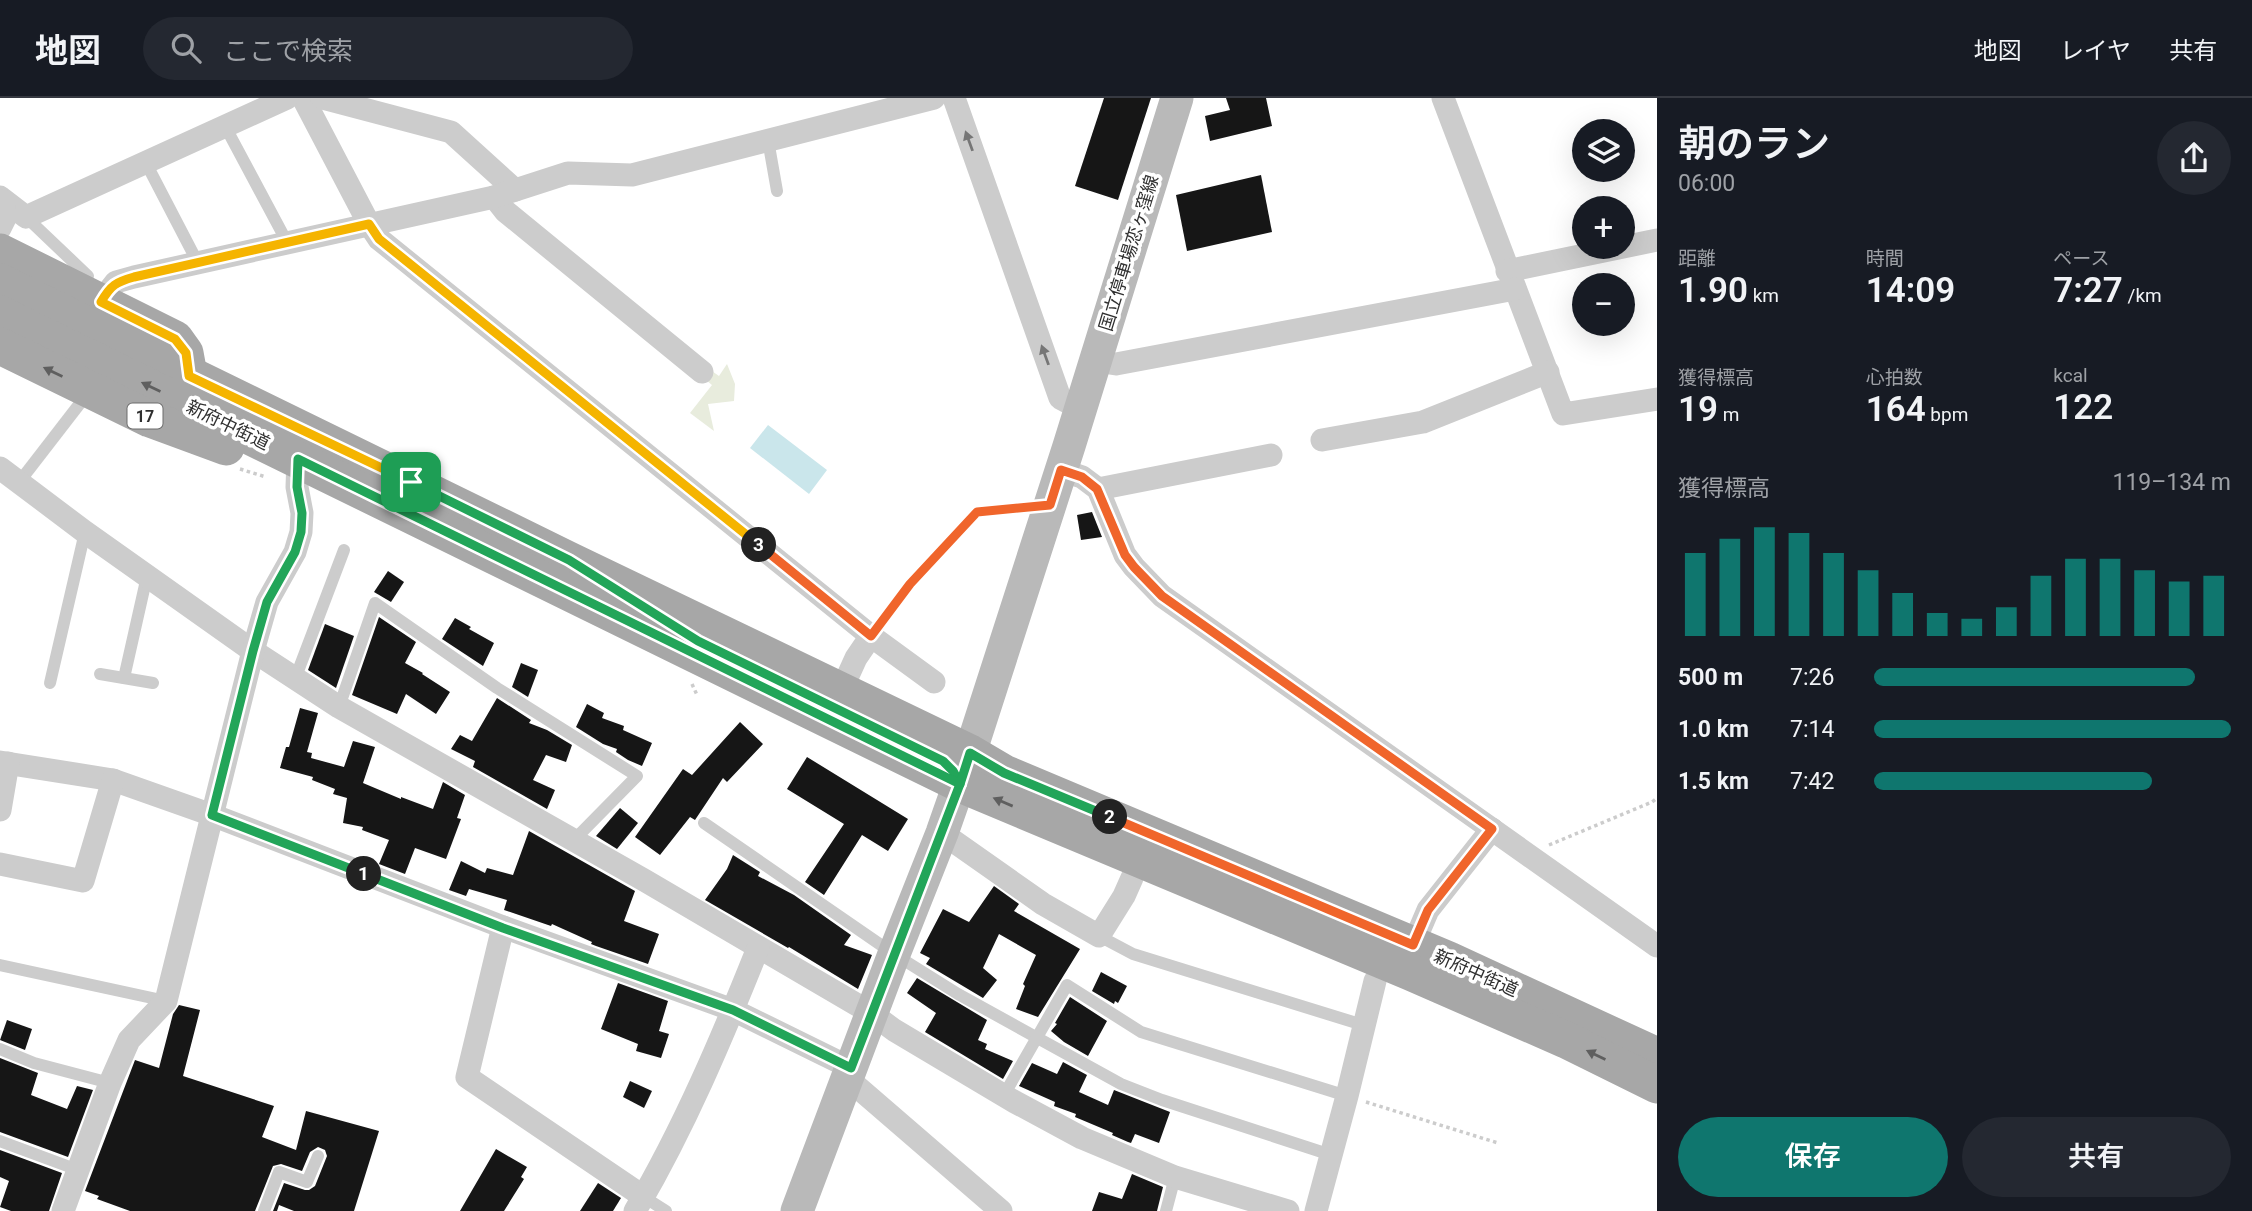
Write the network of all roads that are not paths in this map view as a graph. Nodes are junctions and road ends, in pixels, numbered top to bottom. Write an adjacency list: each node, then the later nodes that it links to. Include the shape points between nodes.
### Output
1 (287, 98): 8 (street)
2 (303, 98): 15 (street)
3 (322, 98): 12 (street, via 451,132)
4 (934, 98): 9 (street)
5 (954, 98): 31 (street, one-way to 5, via 1060,398)
6 (1177, 98): 26 (street, 国立停車場恋ヶ窪線)
7 (1443, 98): 21 (street)
8 (225, 126): 10 (street); 18 (lane)
9 (768, 140): 11 (lane); 12 (street, via 632,175 568,173)
10 (146, 163): 14 (street); 20 (lane)
11 (777, 191)
12 (504, 193): 15 (street); 27 (street, via 505,211)
13 (2, 199): 14 (street); 16 (street, via 5,218)
14 (26, 217): 23 (lane)
15 (369, 224): 18 (street); 43 (street, via 379,239)
16 (0, 228)
17 (1657, 240): 21 (street)
18 (287, 242): 20 (street)
19 (0, 252): 23 (main road, 17)
20 (198, 263): 23 (street, via 116,282)
21 (1511, 280): 26 (street, via 1116,364); 28 (street)
22 (0, 282): 23 (main road, 17)
23 (83, 311): 24 (main road, 17); 34 (main road, 新府中街道 / 17, one-way to 23); 41 (main road, 新府中街道 / 17, via 189,376)
24 (0, 314)
25 (0, 345): 29 (main road, 17, one-way to 25)
26 (1096, 361): 31 (street, 国立停車場恋ヶ窪線)
27 (702, 372)
28 (1548, 372): 30 (street, via 1563,414); 32 (street, via 1423,422)
29 (90, 390): 34 (main road, 17, via 150,419 270,463); 37 (lane)
30 (1657, 399)
31 (1081, 409): 36 (street, 国立停車場恋ヶ窪線)
32 (1322, 440)
33 (1272, 455): 38 (street)
34 (298, 459): 44 (street, via 301,532 267,602); 52 (main road, 新府中街道 / 17, via 707,660)
35 (0, 468): 37 (street)
36 (1061, 470): 38 (street, via 1082,477); 54 (street, 国立停車場恋ヶ窪線)
37 (20, 481): 39 (street)
38 (1097, 489): 60 (street, via 1125,555 1162,596)
39 (85, 532): 42 (street); 49 (lane)
40 (344, 550): 47 (lane)
41 (569, 560): 52 (main road, 新府中街道 / 17); 54 (main road, 新府中街道 / 17, via 698,641 943,761 953,771)
42 (147, 576): 44 (street); 46 (lane)
43 (871, 636): 48 (street); 52 (street, via 856,658)
44 (253, 651): 47 (street); 57 (street)
45 (100, 674): 46 (lane)
46 (124, 678): 50 (lane)
47 (295, 679): 51 (street)
48 (934, 682)
49 (50, 683)
50 (153, 683)
51 (339, 707): 62 (street); 62 (lane, via 375,603 637,776)
52 (840, 708): 54 (main road, 新府中街道 / 17)
53 (4, 763): 55 (street); 56 (street)
54 (965, 768): 58 (main road, 新府中街道 / 17, one-way to 54); 61 (street, 国立停車場恋ヶ窪線); 70 (main road, 新府中街道 / 17, via 1004,773 1135,828)
55 (113, 780): 57 (street); 63 (street, via 83,881)
56 (0, 810)
57 (212, 815): 65 (street); 73 (street)
58 (1046, 820): 64 (main road, via 1056,845); 70 (main road, 新府中街道 / 17)
59 (704, 822): 69 (lane)
60 (1492, 829): 67 (street); 70 (street, via 1428,910)
61 (942, 833): 66 (street, via 1043,904); 69 (street, 国立停車場恋ヶ窪線)
62 (573, 841): 68 (street)
63 (0, 864)
64 (1132, 878): 66 (street); 72 (main road)
65 (503, 928): 74 (street); 90 (street, via 467,1077)
66 (1099, 936): 76 (lane, via 1133,954)
67 (1657, 946)
68 (758, 948): 74 (street); 75 (street)
69 (894, 954): 75 (street, 国立停車場恋ヶ窪線); 77 (lane)
70 (1412, 959): 72 (main road, via 1388,981); 79 (main road, 新府中街道 / 17, via 1549,1005); 82 (main road, 新府中街道 / 17, one-way to 70)
71 (0, 965): 73 (lane)
72 (1375, 981): 76 (street)
73 (166, 1001): 81 (street, via 129,1040)
74 (733, 1010): 80 (street); 90 (street, via 670,1149)
75 (871, 1013): 80 (street, 国立停車場恋ヶ窪線); 83 (street)
76 (1363, 1025): 84 (street)
77 (1036, 1038): 83 (lane); 84 (lane, via 1067,985 1141,1032); 86 (lane, via 1121,1084)
78 (0, 1049): 81 (lane, via 33,1063)
79 (1657, 1056)
80 (849, 1073): 94 (street, 国立停車場恋ヶ窪線); 95 (street)
81 (110, 1083): 88 (street)
82 (1657, 1085)
83 (1003, 1095): 89 (street, via 1082,1138)
84 (1347, 1096): 86 (street)
85 (0, 1141): 88 (lane)
86 (1331, 1155): 98 (street)
87 (318, 1156): 92 (lane, via 307,1182 279,1172)
88 (78, 1170): 91 (street)
89 (1175, 1177): 96 (lane); 97 (street)
90 (639, 1204): 93 (lane)
91 (63, 1211)
92 (264, 1211)
93 (666, 1211)
94 (797, 1211)
95 (1001, 1211)
96 (1166, 1211)
97 (1287, 1211)
98 (1316, 1211)

